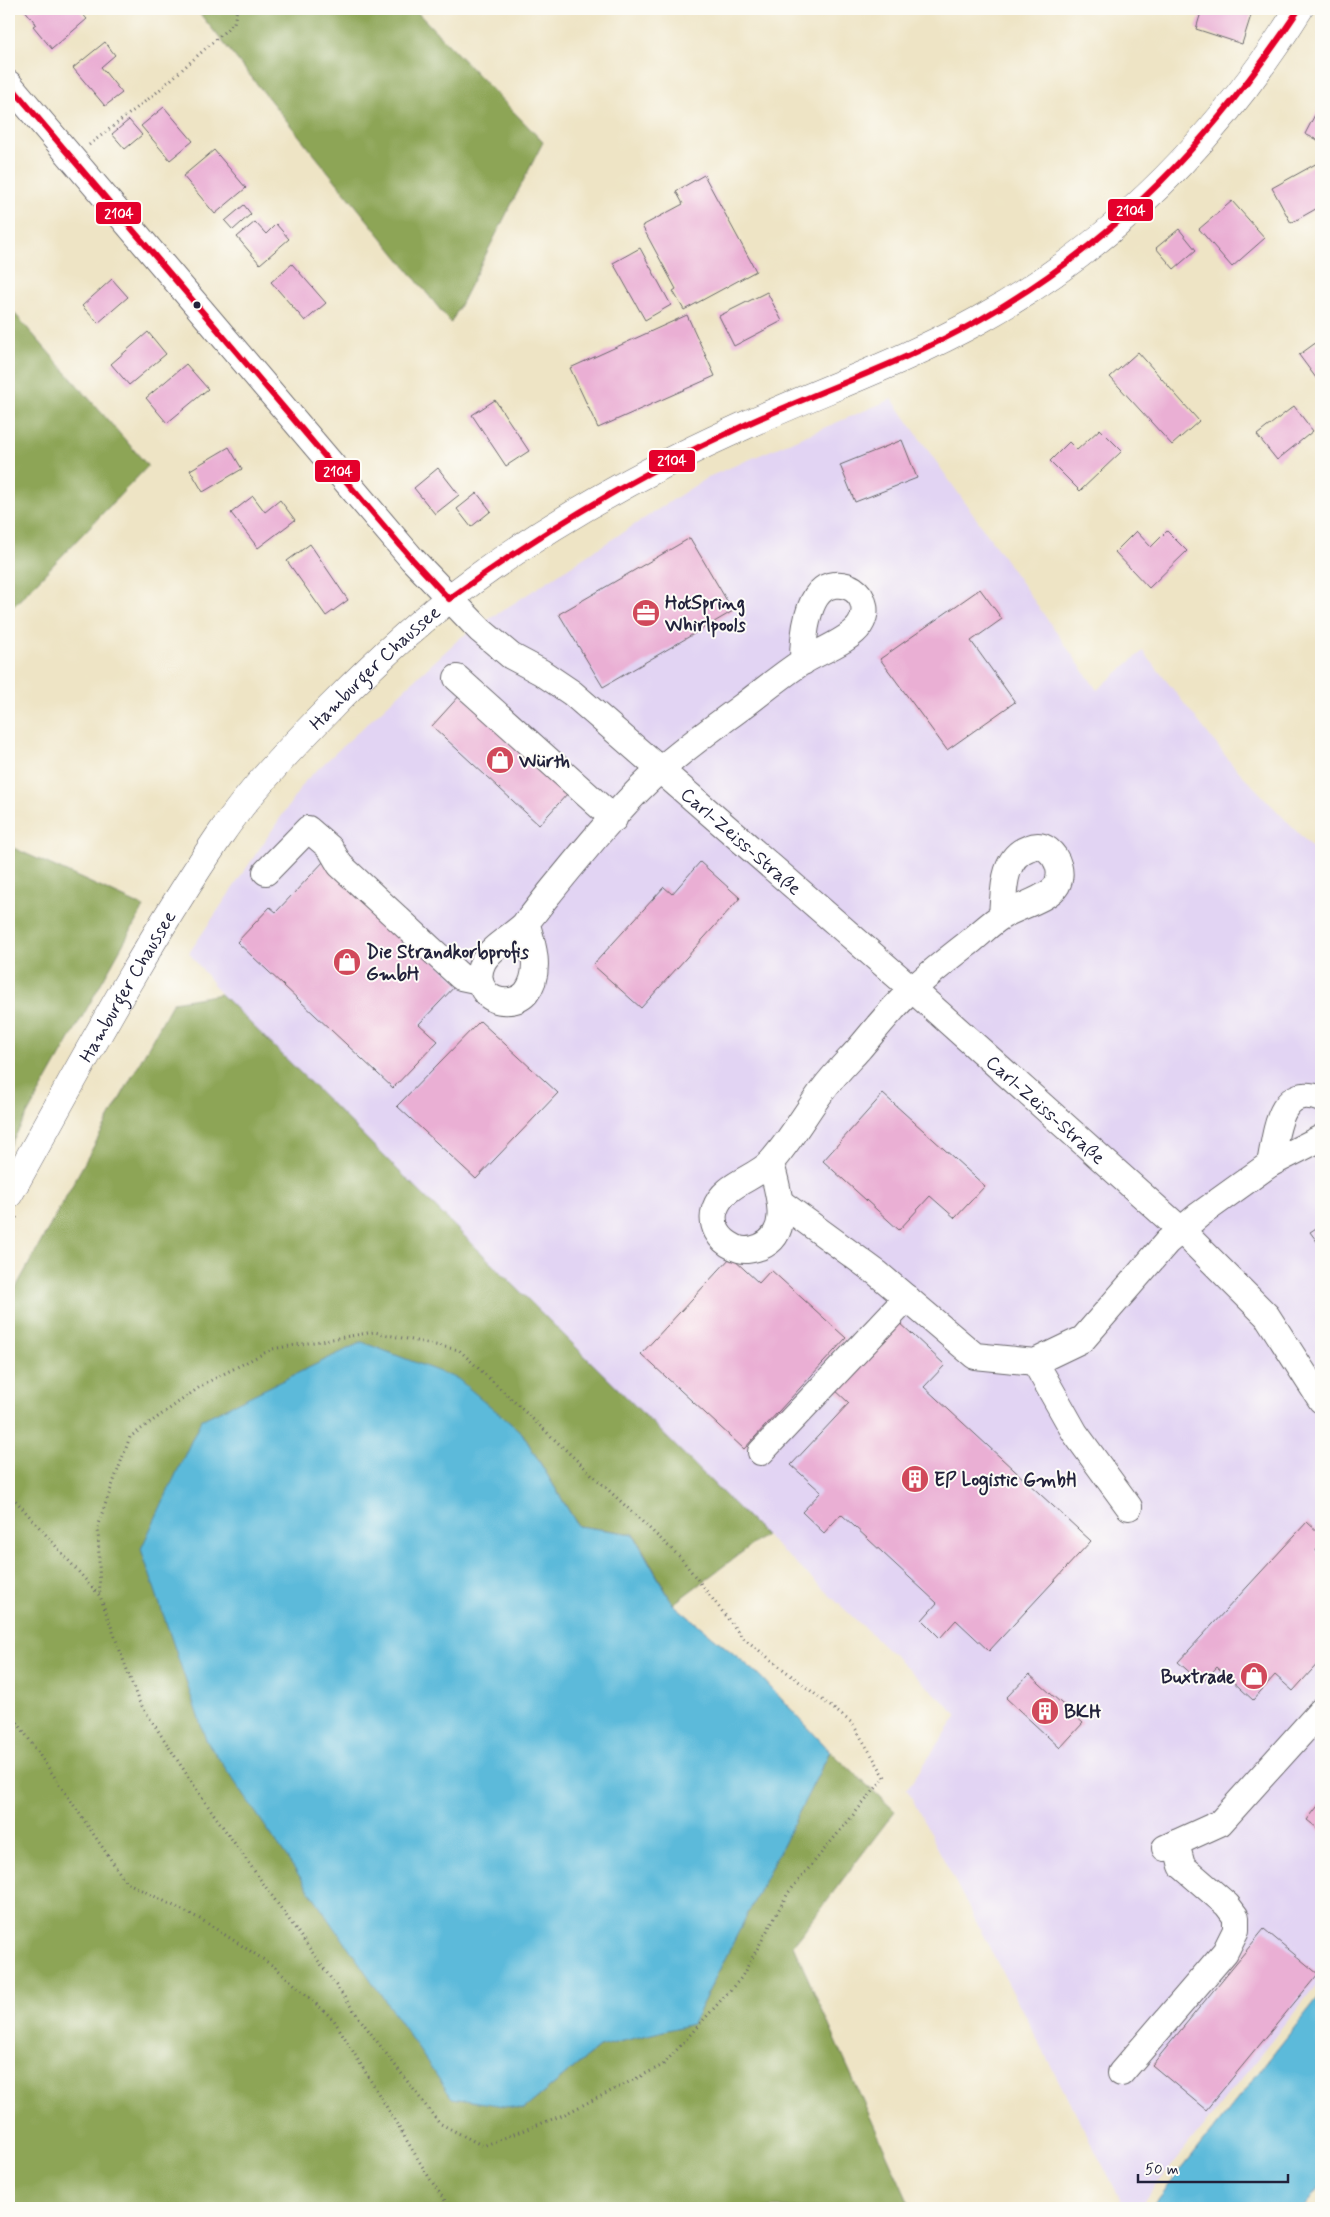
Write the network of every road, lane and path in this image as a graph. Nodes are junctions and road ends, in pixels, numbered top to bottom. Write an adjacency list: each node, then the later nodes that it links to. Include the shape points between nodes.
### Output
1 (237, 9): 4 (path, via 234,23 156,93)
2 (1299, 9): 5 (main road, Hamburger Chaussee, via 1252,80 1186,158 1114,226 1028,290 979,320 922,348 746,424 627,484 541,534)
3 (9, 84): 4 (street, Carl-Zeiss-Straße)
4 (72, 158): 5 (street, Carl-Zeiss-Straße)
5 (449, 599): 8 (street, Carl-Zeiss-Straße, via 505,651 572,693); 20 (main road, Hamburger Chaussee, via 370,668 302,736 221,832 134,971)
6 (803, 662): 8 (street)
7 (457, 678): 9 (street)
8 (659, 771): 9 (street); 14 (street, Carl-Zeiss-Straße)
9 (614, 819): 12 (street)
10 (266, 872): 13 (street, via 308,829 330,848 340,866 462,977)
11 (1002, 916): 14 (street)
12 (526, 922): 13 (street, via 484,960); 13 (street, via 535,958 530,988 522,997 510,1001 497,1000 486,993)
13 (480, 981)
14 (912, 989): 17 (street, via 823,1089); 21 (street, Carl-Zeiss-Straße)
15 (1321, 1099): 18 (street, via 1308,1095 1297,1098 1284,1108)
16 (1321, 1138): 18 (street)
17 (770, 1163): 19 (street); 19 (street, via 723,1194 715,1208 713,1222 716,1232 725,1242 744,1250 769,1244 779,1232)
18 (1270, 1164): 21 (street)
19 (780, 1202): 23 (street)
20 (14, 1204): 22 (path)
21 (1181, 1230): 24 (street, via 1083,1339); 25 (street, Carl-Zeiss-Straße, via 1267,1316)
22 (9, 1232)
23 (907, 1298): 24 (street, via 975,1356); 26 (street)
24 (1035, 1362): 28 (street, via 1075,1433)
25 (1321, 1400)
26 (761, 1452)
27 (9, 1493): 29 (path)
28 (1129, 1507)
29 (100, 1596): 29 (path, via 138,1700 204,1799 357,2015 439,2123 483,2146 563,2115 663,2065 741,1978 788,1893 885,1777 852,1723 742,1637 680,1557 460,1350 374,1332 272,1349 204,1384 130,1437 98,1524)
30 (9, 1710): 33 (path, via 126,1882 202,1920 275,1967 334,2020)
31 (1321, 1711): 32 (street, via 1220,1823 1170,1845 1182,1866 1227,1905 1236,1917 1236,1930 1225,1952)
32 (1121, 2073)
33 (450, 2208)

